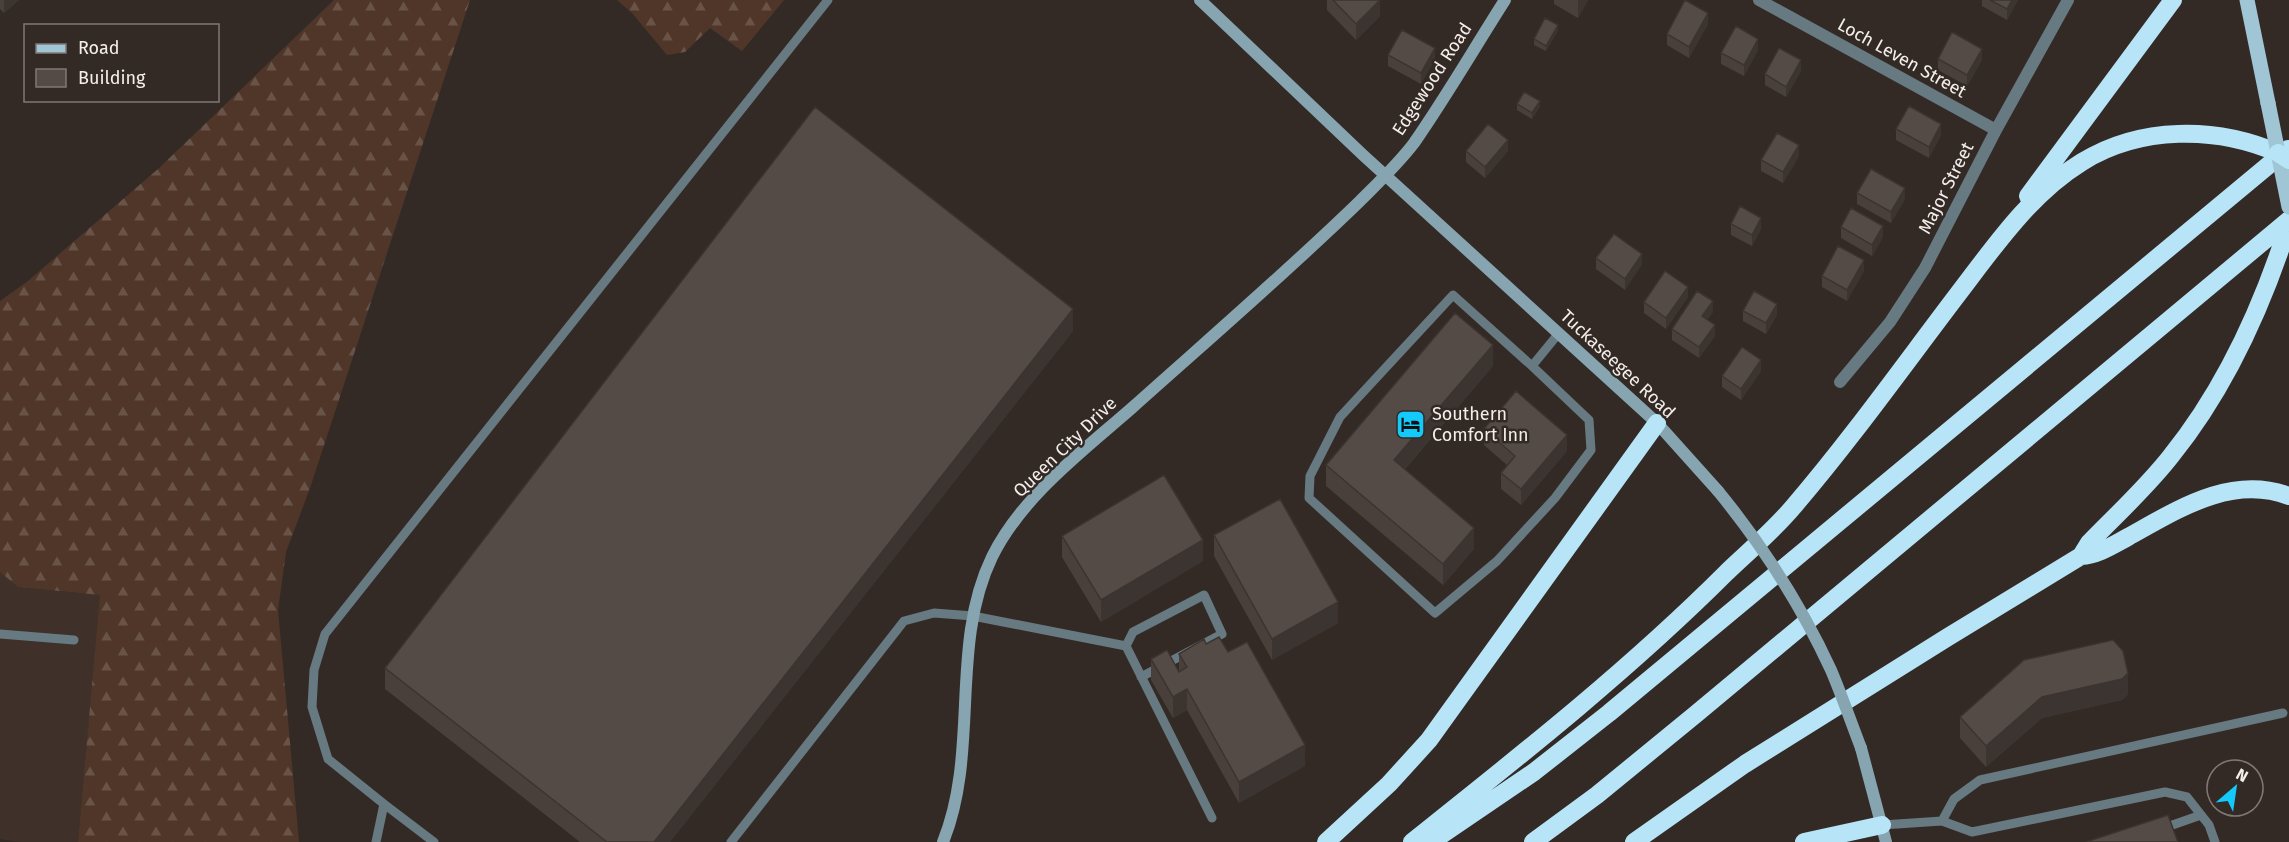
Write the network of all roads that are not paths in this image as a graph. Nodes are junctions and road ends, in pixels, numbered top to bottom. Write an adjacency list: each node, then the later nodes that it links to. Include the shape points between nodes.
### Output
1 (828, 0): 27 (lane, via 325,634 314,670 312,707 328,759)
2 (1200, 0): 11 (street, Tuckaseegee Road)
3 (1506, 0): 11 (street, Edgewood Road, via 1413,144)
4 (1760, 0): 9 (street, Loch Leven Street)
5 (2068, 0): 9 (street, Major Street)
6 (2173, 0): 14 (highway, via 2021,205)
7 (2247, 0): 8 (main road)
8 (2268, 103): 10 (highway, bridge)
9 (1996, 130): 17 (street, Major Street, via 1925,268 1890,322)
10 (2286, 152): 12 (main road, bridge); 14 (highway, via 2227,137 2165,134 2139,138 2078,164); 39 (highway, via 1609,713 1534,772)
11 (1385, 175): 15 (street, Tuckaseegee Road); 21 (street, Queen City Drive, via 1257,296 1054,477 1023,511 993,555)
12 (2289, 207)
13 (2289, 222): 20 (highway, via 2257,308 2223,378 2159,471); 40 (highway, via 1597,795)
14 (2011, 225): 38 (highway, via 1792,508 1686,614 1559,725)
15 (1559, 333): 16 (lane); 18 (street, Tuckaseegee Road)
16 (1532, 366): 16 (lane, via 1453,296 1340,417 1310,476 1309,498 1435,613 1497,561 1555,498 1591,450 1589,420)
17 (1840, 382)
18 (1657, 423): 31 (street, Tuckaseegee Road, bridge, via 1718,491 1763,549 1796,602 1831,671 1861,748); 37 (highway, via 1429,740 1389,784)
19 (2289, 496): 20 (highway, via 2250,489 2220,492 2096,554)
20 (2081, 556): 41 (highway, via 1745,764)
21 (973, 616): 24 (lane); 35 (lane, via 934,613 904,621); 36 (street, Queen City Drive, via 961,757)
22 (0, 634): 23 (lane)
23 (74, 640)
24 (1126, 646): 25 (lane); 25 (lane, via 1133,632 1204,595 1222,634)
25 (1141, 677): 29 (lane)
26 (2283, 713): 30 (lane, via 1980,780 1954,799)
27 (384, 804): 33 (lane); 34 (lane)
28 (2201, 815): 30 (lane, via 2187,797 2165,792 1972,832); 32 (lane); 43 (lane)
29 (1212, 818)
30 (1941, 821): 31 (lane)
31 (1884, 833): 42 (highway)
32 (2148, 834)
33 (376, 842)
34 (434, 842)
35 (731, 842)
36 (943, 842)
37 (1326, 842)
38 (1412, 842)
39 (1431, 842)
40 (1533, 842)
41 (1634, 842)
42 (1804, 842)
43 (2215, 842)

